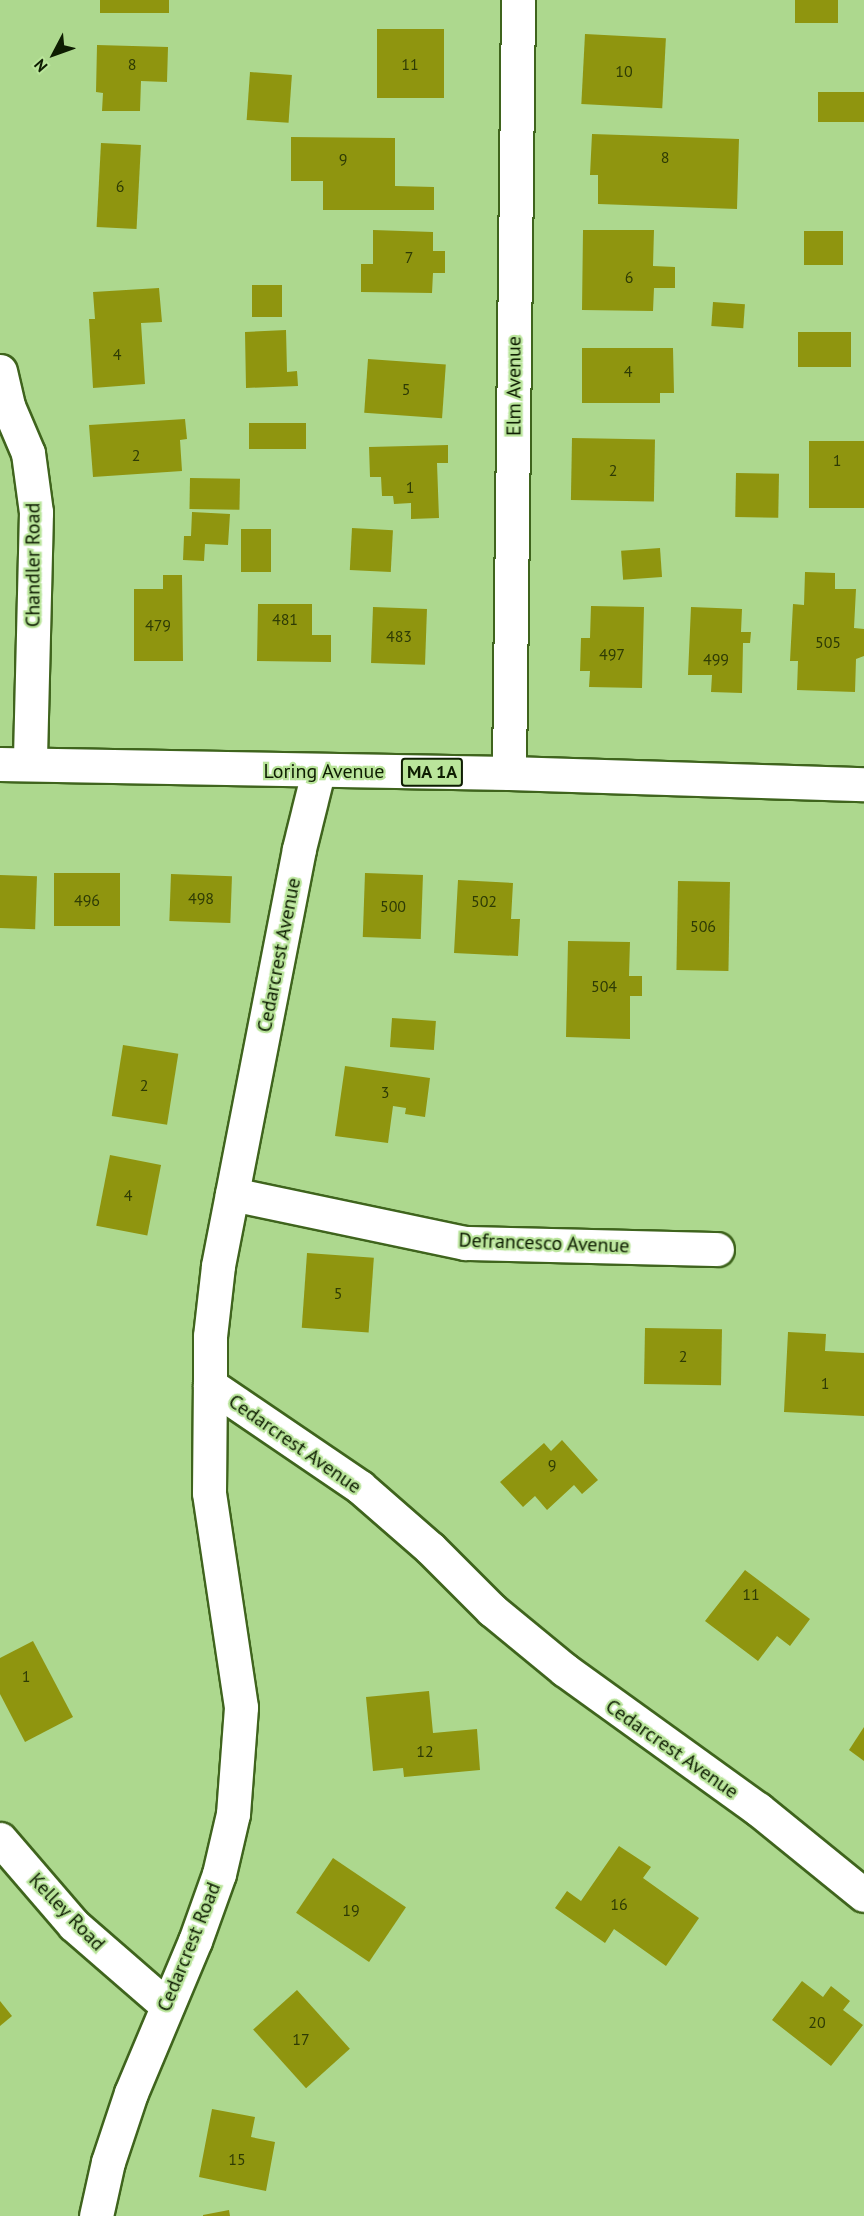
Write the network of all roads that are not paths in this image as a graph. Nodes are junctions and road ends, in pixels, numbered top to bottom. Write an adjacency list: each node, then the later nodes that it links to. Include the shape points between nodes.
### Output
1 (518, 0): 5 (main road, Elm Avenue, via 512,222 514,437)
2 (0, 371): 3 (main road, Chandler Road, via 8,406 28,453 36,512)
3 (15, 764): 4 (main road, Loring Avenue / MA 1A)
4 (318, 772): 5 (main road, Loring Avenue / MA 1A); 7 (main road, Cedarcrest Avenue, via 299,849)
5 (509, 773): 6 (main road, Loring Avenue / MA 1A)
6 (864, 784)
7 (232, 1194): 8 (main road, Defrancesco Avenue, via 465,1243); 9 (main road, Cedarcrest Avenue, via 218,1266 210,1336)
8 (717, 1249)
9 (210, 1385): 11 (main road, Cedarcrest Avenue, via 360,1487 430,1548 492,1610 565,1670 758,1809); 12 (main road, Cedarcrest Road, via 209,1493 241,1707 239,1762 219,1874)
10 (0, 1839): 12 (main road, Kelley Road, via 74,1925)
11 (864, 1895)
12 (166, 2005): 13 (main road, Cedarcrest Road, via 108,2162)
13 (96, 2216)

